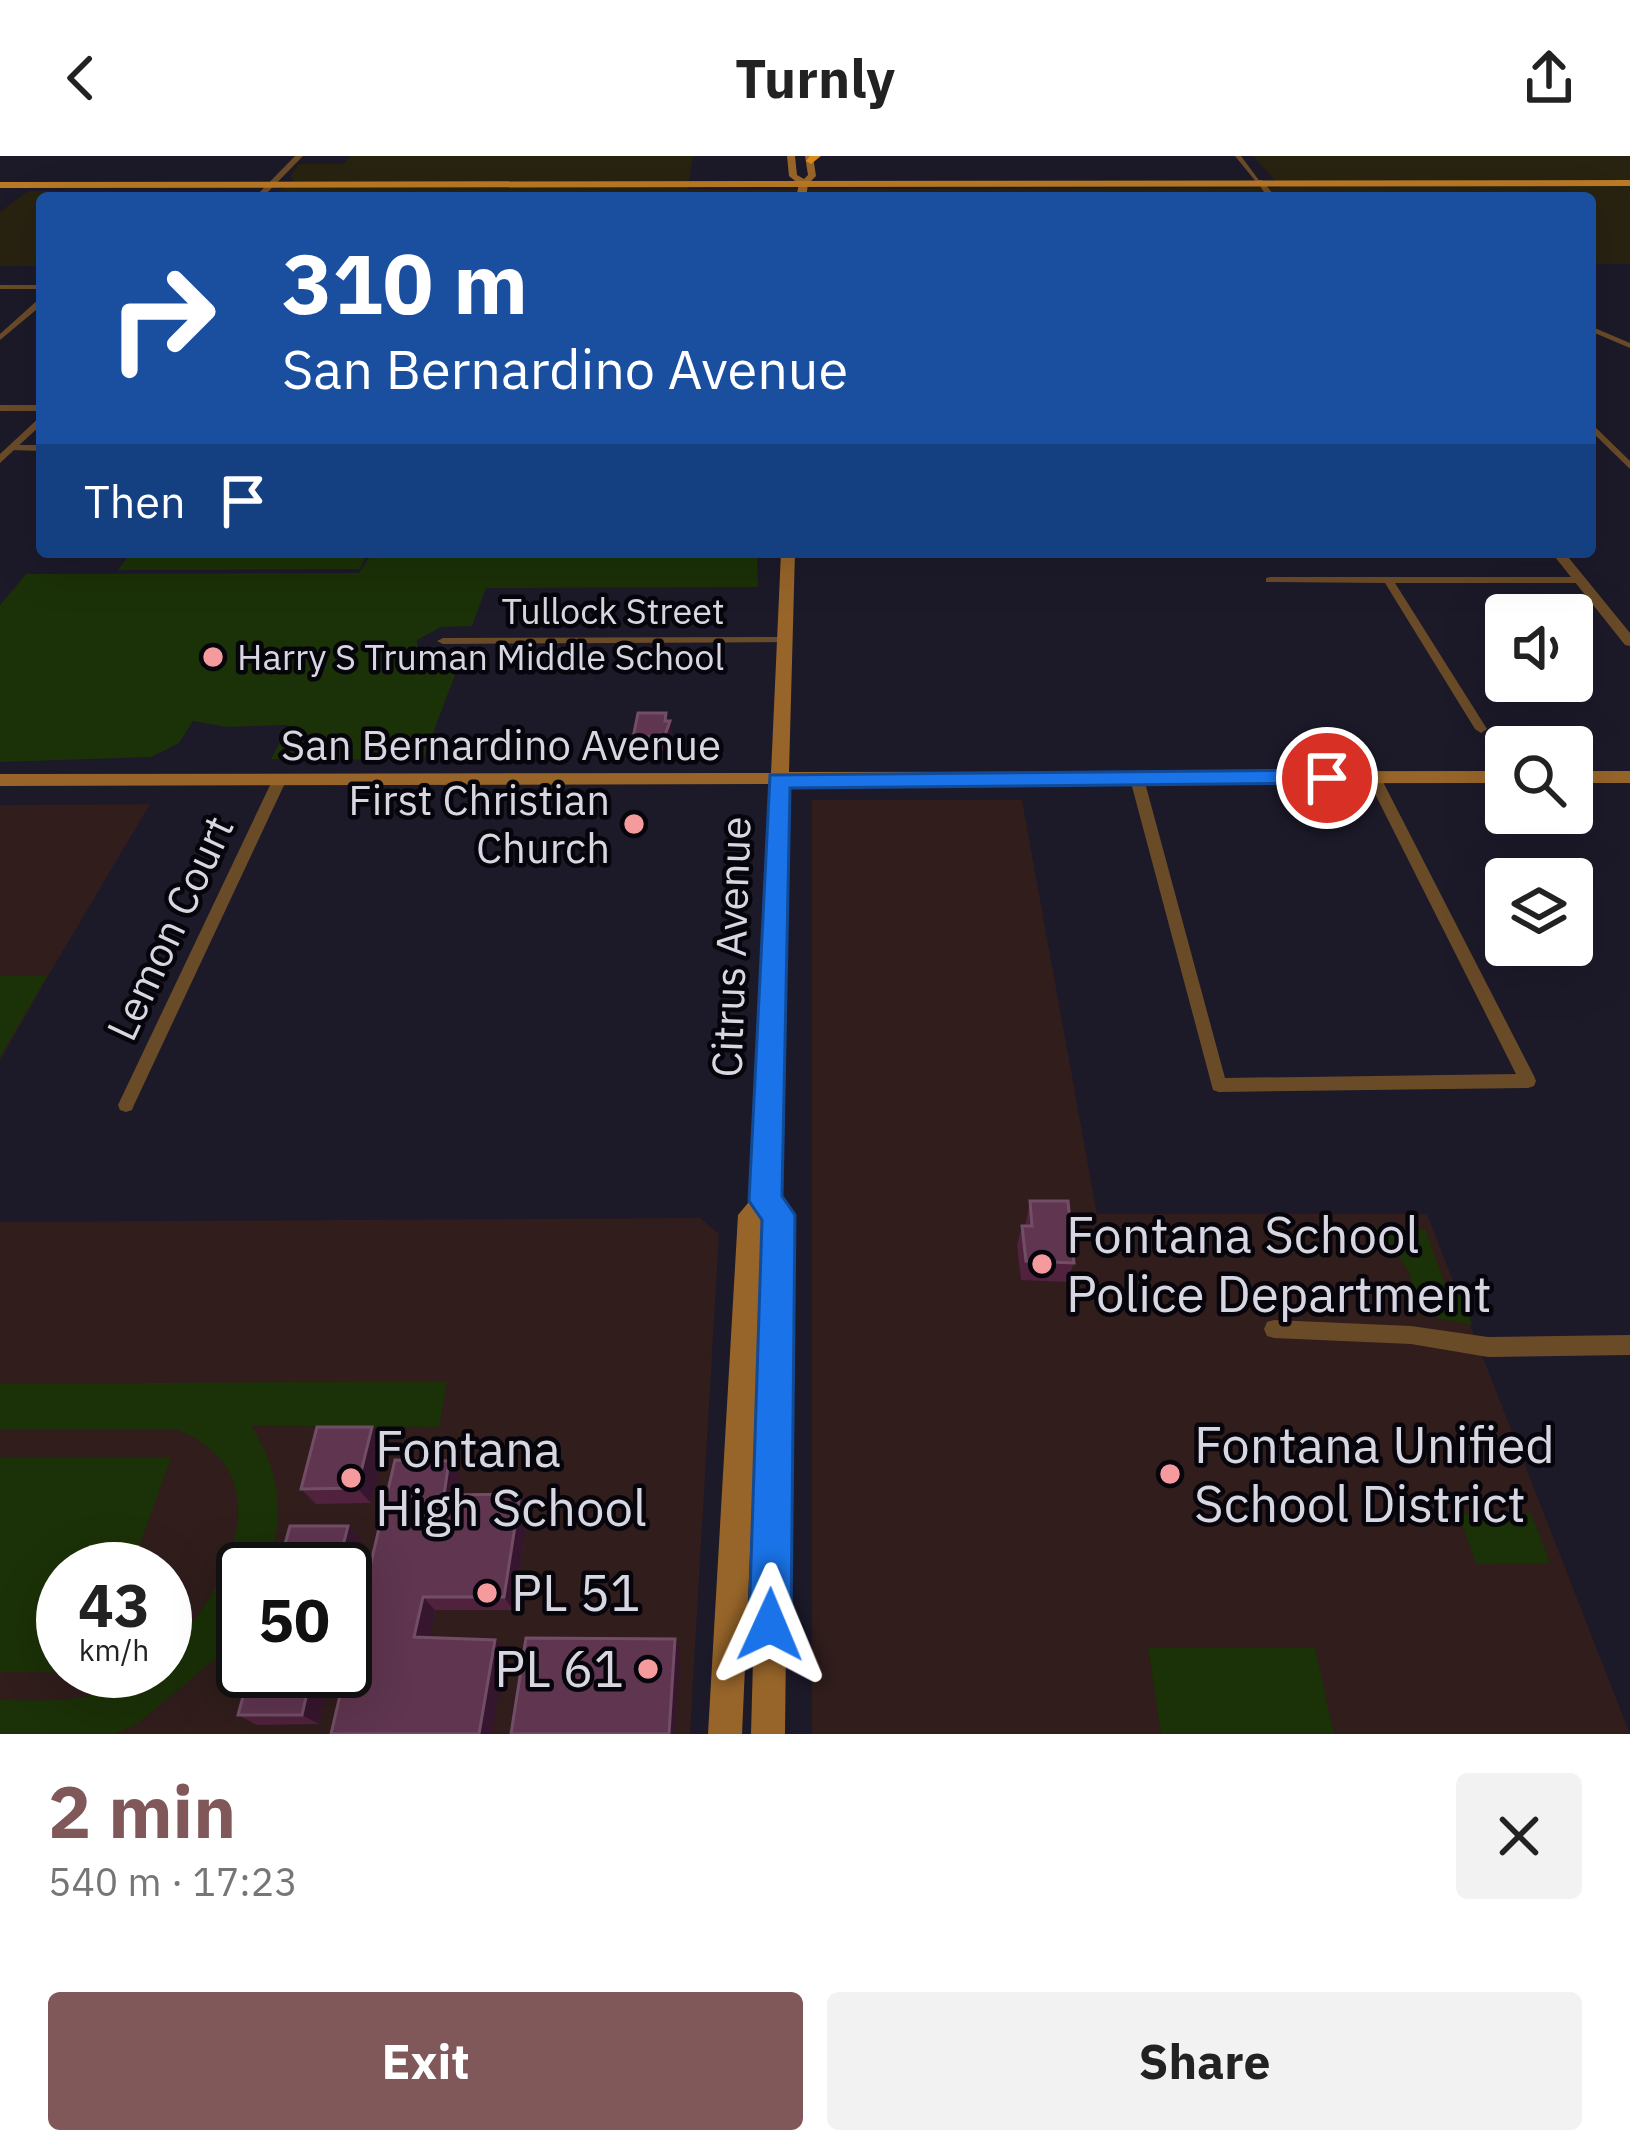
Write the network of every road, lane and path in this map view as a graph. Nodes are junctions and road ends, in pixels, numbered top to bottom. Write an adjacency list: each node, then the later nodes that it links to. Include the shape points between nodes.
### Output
1 (298, 156): 9 (street)
2 (791, 156): 7 (main road, via 793,176)
3 (1238, 156): 5 (street)
4 (812, 158): 7 (main road)
5 (1259, 182): 6 (main road); 7 (main road); 12 (street)
6 (1630, 182)
7 (804, 183): 9 (main road); 11 (main road)
8 (0, 185): 9 (main road)
9 (271, 185): 10 (street)
10 (264, 192)
11 (802, 192)
12 (1267, 192)
13 (0, 287): 14 (street)
14 (36, 287)
15 (36, 306): 17 (street)
16 (1596, 331): 18 (street)
17 (0, 338)
18 (1630, 346)
19 (0, 408): 20 (street)
20 (36, 408)
21 (36, 424): 23 (street)
22 (1596, 431): 26 (street)
23 (13, 448): 24 (street); 25 (street)
24 (36, 448)
25 (0, 460)
26 (1630, 466)
27 (788, 558): 32 (main road, Citrus Avenue)
28 (1562, 558): 31 (street)
29 (1270, 580): 30 (street)
30 (1388, 580): 31 (street); 35 (street)
31 (1579, 580): 34 (street)
32 (784, 640): 33 (street, Tullock Street); 42 (main road, Citrus Avenue)
33 (443, 641)
34 (1630, 642)
35 (1481, 729)
36 (1485, 777): 39 (main road, San Bernardino Avenue)
37 (1593, 777): 38 (main road)
38 (1630, 777)
39 (1374, 778): 40 (main road, San Bernardino Avenue); 40 (street, via 1528,1082 1219,1085)
40 (1137, 779): 42 (main road, San Bernardino Avenue)
41 (0, 780): 43 (main road, San Bernardino Avenue)
42 (778, 780): 43 (main road, San Bernardino Avenue); 45 (main road, Citrus Avenue)
43 (279, 781): 44 (street, Lemon Court)
44 (126, 1105)
45 (766, 1201): 48 (main road, Citrus Avenue, via 751,1215); 49 (main road, Citrus Avenue, via 778,1215)
46 (1274, 1329): 47 (street)
47 (1627, 1351)
48 (725, 1734)
49 (767, 1734)

